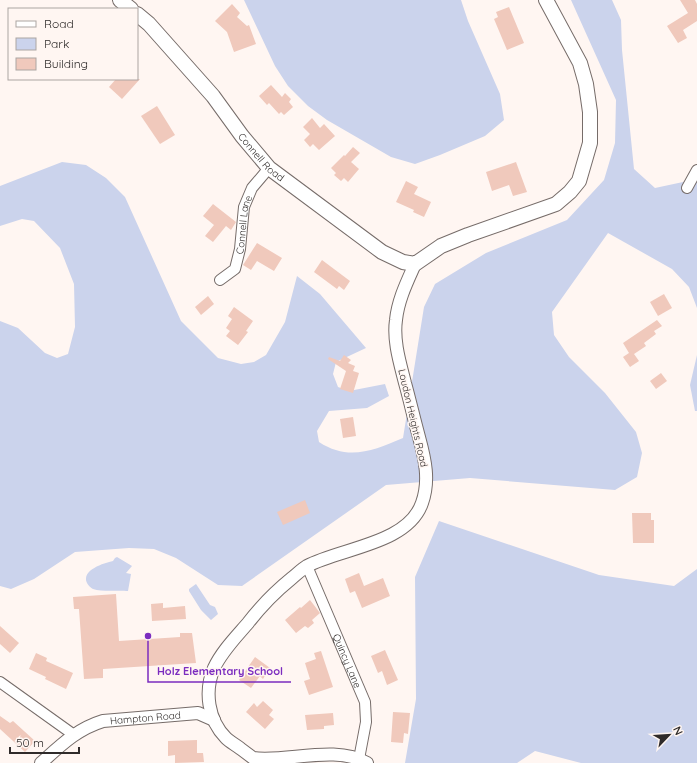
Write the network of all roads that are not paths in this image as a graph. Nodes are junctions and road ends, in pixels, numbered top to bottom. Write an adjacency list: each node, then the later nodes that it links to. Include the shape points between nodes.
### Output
1 (120, 0): 3 (main road)
2 (546, 0): 8 (main road, Loudon Heights Road, via 580,64 586,84 590,112 590,143 579,181 556,204 441,246)
3 (130, 8)
4 (138, 15): 5 (main road, Connell Road, via 213,96)
5 (269, 168): 8 (main road, Connell Road, via 382,252 403,262); 9 (street, Connell Lane, via 252,188 244,207 240,250 235,268)
6 (697, 170): 7 (street)
7 (687, 188)
8 (415, 264): 10 (street, Loudon Heights Road, via 403,288 396,321 396,344 426,464 427,486 422,504 404,528 382,539)
9 (220, 280)
10 (306, 566): 12 (street, Loudon Heights Road, via 273,593 220,656 213,670 208,691 208,704); 15 (street, Quincy Lane, via 365,702)
11 (0, 682): 13 (street)
12 (214, 720): 13 (street, Hampton Road, via 198,713 103,721 89,725); 14 (street, Loudon Heights Road, via 225,737 252,757 265,762)
13 (74, 735): 16 (street, Hampton Road)
14 (311, 761): 15 (street, Loudon Heights Road, via 335,757)
15 (363, 761)
16 (41, 763)

